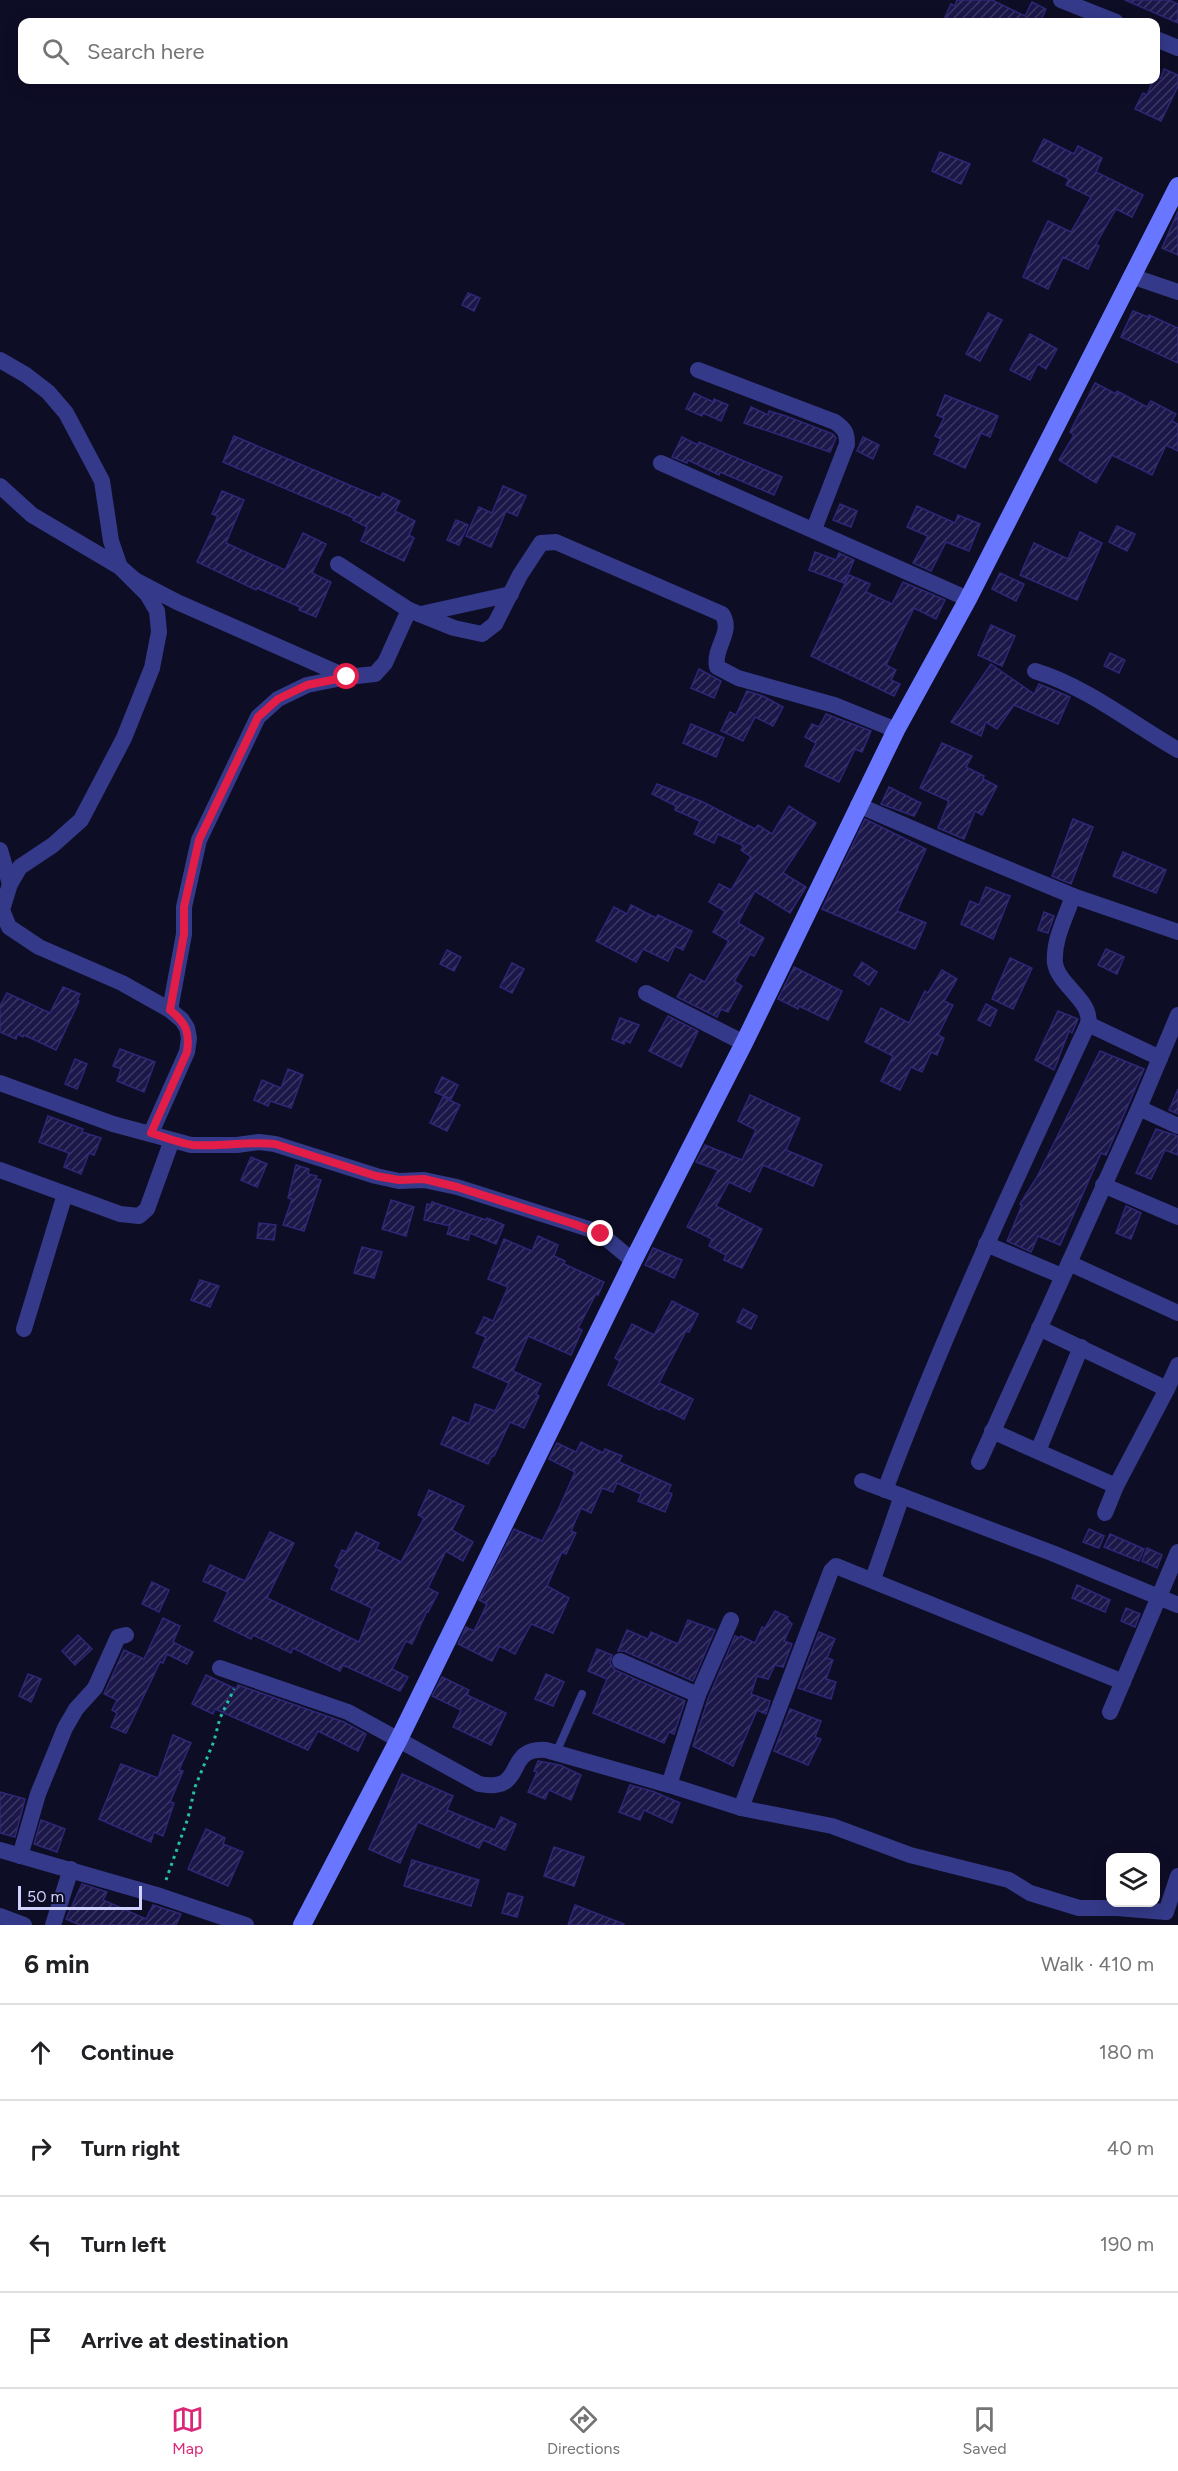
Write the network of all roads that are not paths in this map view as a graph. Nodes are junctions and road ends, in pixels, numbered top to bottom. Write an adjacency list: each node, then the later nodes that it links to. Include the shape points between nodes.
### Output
1 (1061, 0): 2 (street)
2 (1106, 18)
3 (1160, 41): 4 (street)
4 (1178, 48)
5 (1178, 186): 6 (main road)
6 (1131, 276): 7 (street); 16 (main road)
7 (1178, 292)
8 (0, 360): 14 (street, via 48,392 66,413 102,481 111,542)
9 (698, 370): 12 (street, via 844,428 847,444)
10 (661, 463): 12 (street)
11 (0, 486): 14 (street, via 32,515)
12 (814, 529): 16 (street)
13 (338, 564): 17 (street)
14 (120, 567): 19 (street, via 135,580 177,602); 24 (street, via 147,594 157,611 159,632 152,668 124,738 81,820 20,867)
15 (511, 594): 17 (street); 17 (street, via 495,624 482,634 454,628); 20 (street, via 541,543 556,542 722,614 727,631 715,658 724,672 834,705)
16 (968, 599): 20 (main road)
17 (415, 612): 19 (street, via 375,674)
18 (1035, 671): 21 (street, via 1077,689)
19 (347, 677): 28 (street, via 307,685 278,699 258,717 199,840 184,907 184,934)
20 (896, 730): 22 (main road)
21 (1178, 750)
22 (858, 804): 25 (street); 31 (main road)
23 (0, 850): 24 (street)
24 (10, 884): 28 (street, via 2,910 9,927 39,947 122,983)
25 (1073, 896): 26 (street); 30 (street, via 1055,948 1056,966 1088,1013)
26 (1178, 932)
27 (646, 993): 31 (street)
28 (170, 1010): 36 (street, via 187,1028 187,1052)
29 (1178, 1015): 32 (street)
30 (1088, 1024): 32 (street); 42 (street)
31 (744, 1043): 43 (main road)
32 (1160, 1058): 34 (street)
33 (0, 1083): 36 (street, via 113,1124)
34 (1139, 1108): 35 (street); 39 (street)
35 (1178, 1126)
36 (151, 1133): 37 (street)
37 (172, 1140): 40 (street, via 147,1209 139,1216 120,1214); 43 (street, via 207,1145 275,1144 376,1176 424,1179 457,1187 601,1234)
38 (0, 1170): 40 (street)
39 (1103, 1185): 41 (street); 44 (street)
40 (65, 1194): 47 (street)
41 (1178, 1218)
42 (986, 1244): 44 (street); 56 (street)
43 (633, 1261): 71 (main road)
44 (1065, 1270): 45 (street); 46 (street)
45 (1178, 1313)
46 (1039, 1328): 48 (street); 51 (street)
47 (24, 1329)
48 (1081, 1347): 50 (street); 52 (street)
49 (1178, 1365): 50 (street)
50 (1167, 1389): 55 (street)
51 (992, 1431): 52 (street); 53 (street)
52 (1038, 1451): 55 (street)
53 (979, 1461)
54 (862, 1481): 56 (street)
55 (1116, 1486): 58 (street)
56 (885, 1490): 57 (street)
57 (902, 1496): 60 (street); 61 (street)
58 (1105, 1513)
59 (1178, 1552): 61 (street)
60 (873, 1579): 67 (street); 74 (street, via 836,1566 831,1571)
61 (1158, 1596): 62 (street); 67 (street)
62 (1178, 1605)
63 (731, 1620): 69 (street)
64 (126, 1635): 76 (street, via 118,1637 94,1688 65,1728 38,1794)
65 (620, 1661): 69 (street)
66 (220, 1668): 71 (street, via 348,1712)
67 (1123, 1682): 70 (street)
68 (582, 1694): 72 (lane)
69 (698, 1695): 73 (street)
70 (1110, 1712)
71 (399, 1739): 72 (street, via 479,1784 493,1787 508,1780 532,1749); 85 (main road)
72 (556, 1753): 73 (street)
73 (669, 1785): 74 (street)
74 (741, 1808): 79 (street, via 832,1826 910,1855 999,1876 1030,1893 1079,1908)
75 (0, 1850): 76 (street)
76 (20, 1856): 77 (street)
77 (71, 1869): 83 (street); 84 (street)
78 (1178, 1876): 81 (street)
79 (1117, 1908): 81 (street); 86 (street)
80 (0, 1917): 82 (street)
81 (1169, 1917)
82 (24, 1925)
83 (53, 1925)
84 (246, 1925)
85 (302, 1925)
86 (1112, 1925)

